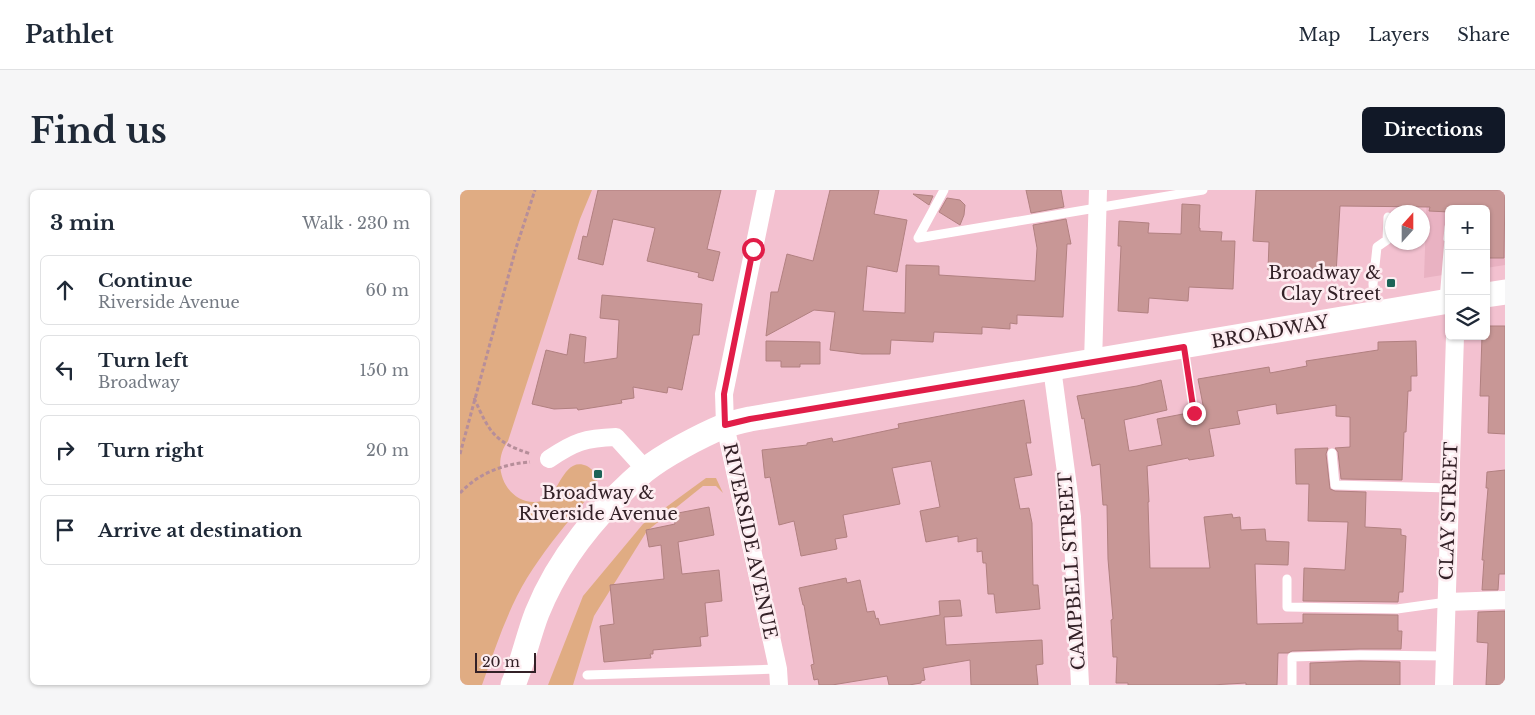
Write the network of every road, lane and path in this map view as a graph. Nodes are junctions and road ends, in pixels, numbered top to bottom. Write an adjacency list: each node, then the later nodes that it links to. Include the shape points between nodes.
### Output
1 (535, 190): 18 (path)
2 (766, 190): 20 (street, RIVERSIDE AVENUE, via 724,394)
3 (944, 190): 6 (lane, via 918,238)
4 (1098, 190): 6 (street)
5 (1203, 190): 6 (lane)
6 (1097, 209): 16 (street)
7 (1385, 241): 13 (lane, via 1377,247 1373,284)
8 (1448, 250): 11 (lane)
9 (1505, 292): 10 (main road)
10 (1490, 294)
11 (1446, 295)
12 (1445, 302): 13 (main road, BROADWAY)
13 (1375, 314): 15 (main road, BROADWAY)
14 (1455, 340): 27 (street, CLAY STREET)
15 (1184, 347): 16 (main road, BROADWAY); 19 (lane)
16 (1093, 362): 17 (main road, BROADWAY)
17 (1052, 368): 20 (main road, BROADWAY); 36 (street, CAMPBELL STREET, via 1072,517)
18 (474, 398): 21 (path, via 487,426 502,442); 23 (path)
19 (1194, 413)
20 (725, 425): 26 (main road, BROADWAY); 34 (street, RIVERSIDE AVENUE)
21 (517, 449)
22 (1332, 453): 27 (lane, via 1335,485)
23 (460, 454)
24 (549, 460): 26 (street, via 570,445 616,437)
25 (514, 463): 28 (path, via 470,482)
26 (646, 470): 35 (main road, BROADWAY, via 606,509 561,564 537,613)
27 (1450, 488): 31 (street, CLAY STREET)
28 (460, 493)
29 (1287, 579): 31 (lane, via 1287,607 1396,609)
30 (1505, 600): 31 (street)
31 (1447, 602): 32 (street, CLAY STREET)
32 (1445, 656): 37 (lane, via 1292,657); 38 (street, CLAY STREET)
33 (587, 676): 34 (lane)
34 (778, 677)
35 (513, 685)
36 (1080, 685)
37 (1292, 685)
38 (1444, 685)

